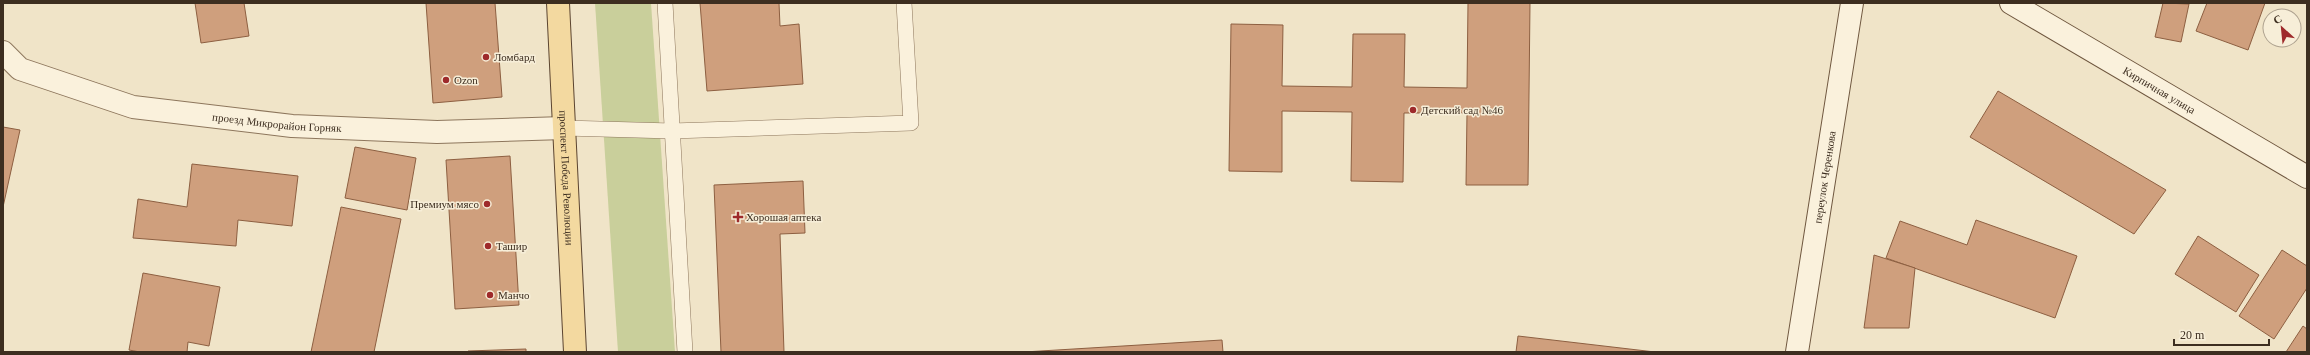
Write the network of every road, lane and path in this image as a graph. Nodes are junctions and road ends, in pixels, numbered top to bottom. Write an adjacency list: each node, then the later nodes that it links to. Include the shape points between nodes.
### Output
1 (558, 3): 7 (main road, проспект Победа Революции)
2 (665, 3): 8 (lane)
3 (904, 3): 8 (lane, via 911,123)
4 (1852, 3): 12 (street, переулок Черенкова)
5 (2011, 3): 9 (street, Кирпичная улица)
6 (3, 52): 7 (street, проезд Микрорайон Горняк, via 20,69 133,108 299,126 437,132)
7 (564, 128): 8 (lane); 10 (main road, проспект Победа Революции)
8 (672, 131): 11 (lane)
9 (2307, 177)
10 (575, 352)
11 (685, 352)
12 (1797, 352)

